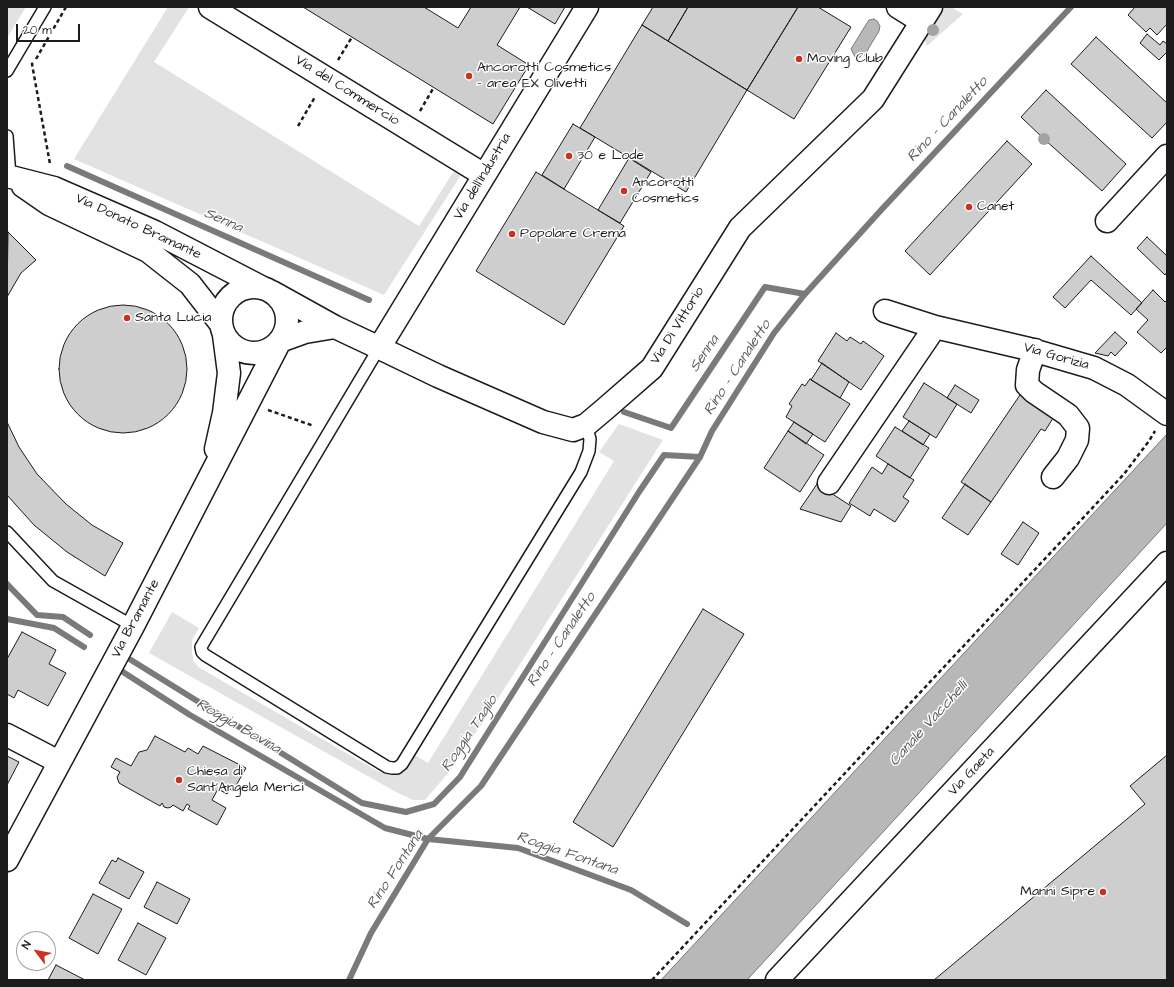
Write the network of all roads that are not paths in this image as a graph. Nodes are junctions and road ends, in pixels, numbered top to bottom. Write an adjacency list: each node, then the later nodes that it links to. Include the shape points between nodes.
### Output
1 (46, 7): 6 (lane)
2 (210, 7): 9 (street, Via del Commercio)
3 (587, 7): 9 (street, Via dell'Industria)
4 (898, 7): 5 (street)
5 (926, 14): 21 (street, Via Di Vittorio, via 873,99 740,228 652,368)
6 (7, 71)
7 (7, 136): 10 (lane)
8 (1167, 156): 11 (street)
9 (484, 175): 18 (street, Via dell'Industria)
10 (8, 179): 12 (street, Via Donato Bramante, via 54,188 155,232); 16 (street, Via Donato Bramante, via 49,204 148,250 190,284)
11 (1107, 220)
12 (268, 290): 14 (street, Via Di Vittorio); 16 (street, via 252,287 241,289 232,295 225,303 221,314); 17 (street, via 280,299 286,309 286,331)
13 (885, 312): 15 (street, Via Gorizia)
14 (335, 327): 17 (street, via 305,332); 18 (street, Via Di Vittorio)
15 (935, 327): 19 (street, Via Gorizia); 24 (street)
16 (222, 330): 17 (street, via 230,344 249,353 261,353 272,349); 22 (street, Via Bramante, via 229,373)
17 (280, 341): 22 (street, Via Bramante)
18 (379, 348): 21 (street, Via Di Vittorio, via 543,422 573,430); 21 (lane, via 201,647 202,652 392,768 402,764 581,472 589,451 590,439)
19 (1035, 350): 20 (street, Via Gorizia, via 1094,368 1127,385); 23 (street, via 1028,370 1027,386 1068,415 1078,428 1077,440 1071,452)
20 (1167, 412)
21 (586, 425)
22 (211, 476): 27 (street, Via Bramante)
23 (1053, 477)
24 (829, 483)
25 (7, 532): 27 (lane, via 53,581)
26 (1167, 564): 31 (street, Via Gaeta)
27 (133, 626): 29 (street, Via Bramante)
28 (7, 734): 29 (street)
29 (59, 762): 30 (street, Via Bramante)
30 (7, 860)
31 (777, 980)

